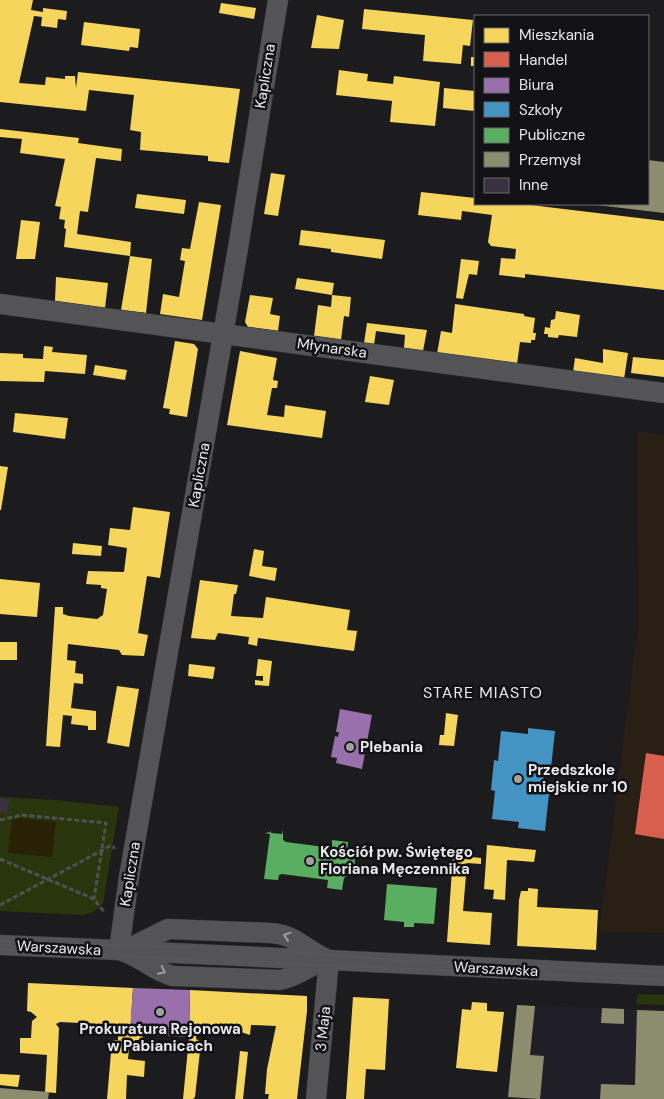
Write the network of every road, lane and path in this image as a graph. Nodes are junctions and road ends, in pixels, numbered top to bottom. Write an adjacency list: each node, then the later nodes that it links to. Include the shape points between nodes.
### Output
1 (278, 0): 3 (street, Kapliczna)
2 (0, 304): 3 (street, Młynarska)
3 (223, 334): 4 (street, Młynarska); 13 (street, Kapliczna)
4 (664, 393)
5 (0, 820): 6 (path, via 22,815 106,823)
6 (102, 851): 8 (path); 9 (path)
7 (0, 859): 8 (path)
8 (50, 879): 9 (path); 10 (path)
9 (94, 899): 11 (path)
10 (0, 905)
11 (105, 913)
12 (0, 945): 13 (street, Warszawska)
13 (119, 950): 14 (street, Warszawska, via 137,956 166,974 182,976 280,980); 14 (street, Warszawska, one-way to 13, via 287,935 271,933 168,930)
14 (329, 960): 15 (street, Warszawska); 16 (street, 3 Maja)
15 (664, 976)
16 (316, 1099)

